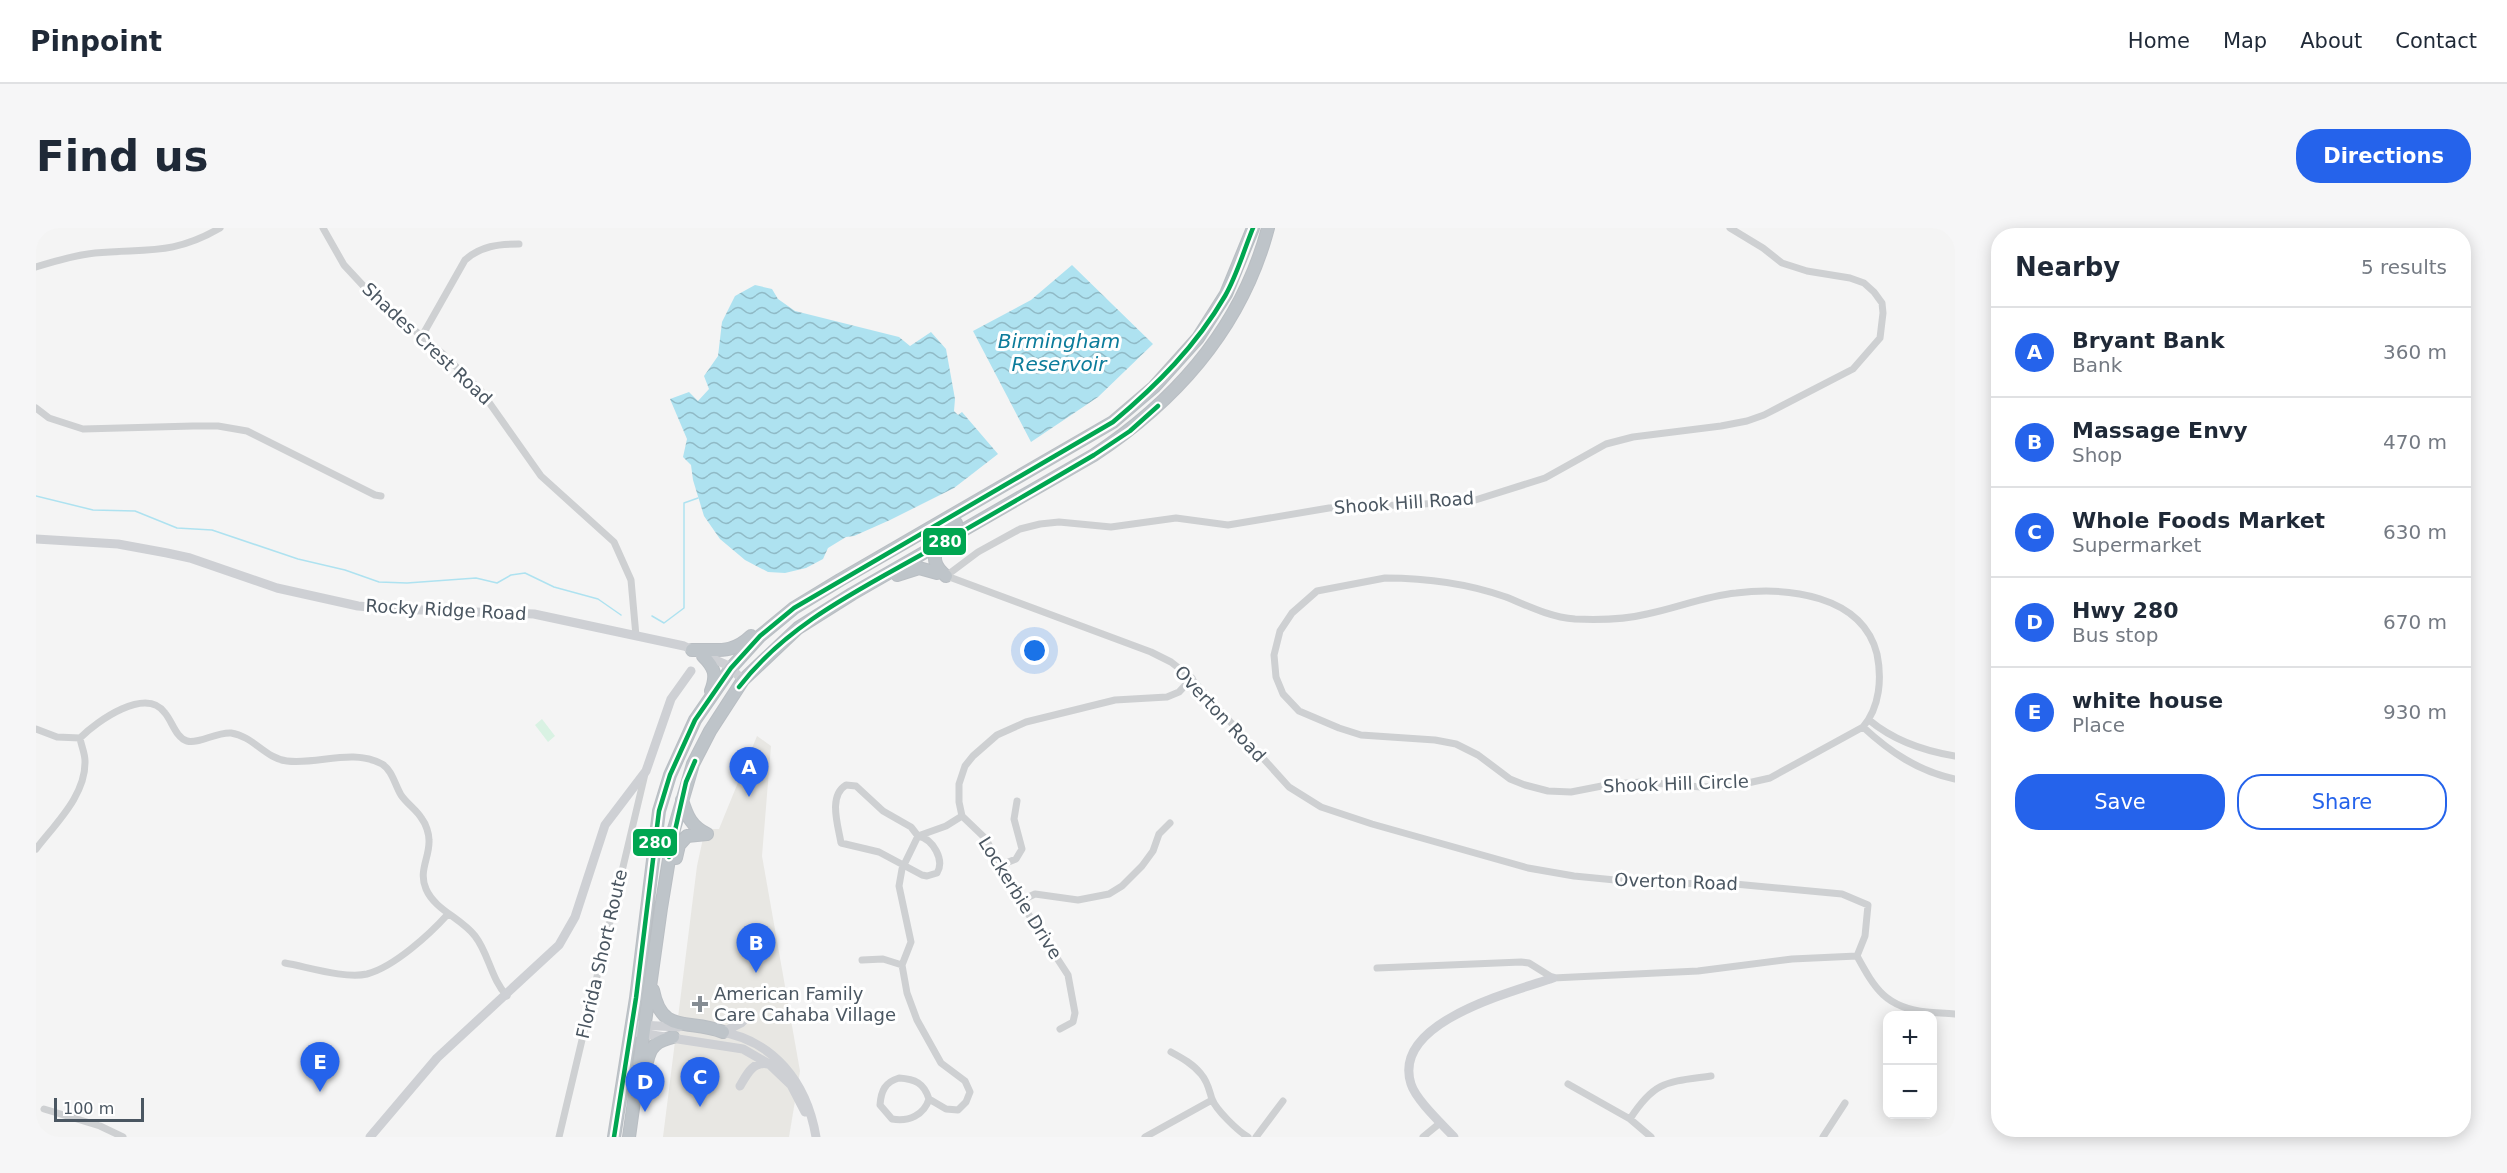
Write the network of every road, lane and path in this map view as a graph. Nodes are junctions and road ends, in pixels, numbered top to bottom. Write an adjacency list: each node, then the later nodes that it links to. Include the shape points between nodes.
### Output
1 (220, 228): 7 (street, via 176,248 94,253)
2 (323, 228): 8 (street, Shades Crest Road, via 344,265 370,293)
3 (1253, 228): 10 (highway, via 1226,294 1198,338 1154,387)
4 (1269, 228): 14 (highway, via 1241,300 1218,339 1178,388 1121,437)
5 (1730, 228): 16 (street, Shook Hill Road, via 1782,263 1850,278 1874,292 1882,303 1880,338 1853,369 1747,421 1606,444 1545,478 1469,502 1329,508 1227,525 1176,518 1111,527 1040,524 1020,529)
6 (519, 244): 8 (street, via 497,244 475,251 465,260)
7 (36, 267)
8 (422, 336): 19 (street, Shades Crest Road, via 481,391 541,476 614,542 631,580)
9 (36, 408): 11 (street, via 50,418 84,429 201,426 247,431)
10 (1113, 422): 12 (highway, via 1052,466); 17 (highway)
11 (381, 496)
12 (943, 530): 14 (highway, via 930,542); 15 (highway, via 918,543)
13 (36, 539): 19 (street, Rocky Ridge Road, via 118,544 167,553 277,588 358,606 534,614)
14 (939, 544): 15 (highway); 16 (highway, via 934,557)
15 (917, 556): 16 (street, Overton Road); 18 (highway)
16 (942, 574): 18 (highway, via 919,568 906,571); 23 (street, Overton Road, via 1163,657)
17 (840, 579): 20 (highway, via 786,607 742,645 732,650); 21 (highway, via 760,636)
18 (826, 610): 24 (highway, via 798,628)
19 (636, 636): 20 (street, Rocky Ridge Road, via 684,646)
20 (698, 653): 21 (street, Rocky Ridge Road); 25 (highway, via 715,672)
21 (731, 668): 24 (street, Rocky Ridge Road); 25 (highway)
22 (691, 672): 31 (street, via 671,699)
23 (1192, 678): 35 (street, via 1179,692 1167,697 1115,700 1026,722 997,735 965,766 959,784); 44 (street, Overton Road, via 1289,787 1321,807 1528,868 1574,876 1656,884 1724,883 1842,894 1868,905 1865,936)
24 (743, 680): 33 (highway, via 693,764)
25 (708, 701): 54 (highway, via 671,773 659,811)
26 (1869, 720): 27 (street, Shook Hill Circle); 27 (street, Shook Hill Circle, via 1881,676 1870,635 1840,606 1806,595 1735,593 1646,615 1604,620 1545,613 1456,583 1385,578 1317,591 1292,613 1280,631 1274,655 1276,677 1299,711 1361,735 1456,744 1510,778 1548,791 1571,792 1642,782 1701,787 1739,785 1770,778); 30 (street, via 1923,749)
27 (1863, 727): 32 (street, via 1886,748 1914,765)
28 (36, 729): 29 (street, via 57,737)
29 (80, 738): 38 (street, via 85,759 83,782); 43 (street, via 129,705 143,701 152,702 166,714 182,739 189,742 228,733 246,737 269,754 289,762 345,757 381,764 422,818 429,837 424,883 427,892)
30 (1955, 756)
31 (646, 771): 51 (street, via 605,825 568,931 559,945); 74 (street, Florida Short Route)
32 (1955, 779)
33 (682, 799): 41 (highway); 41 (highway, via 688,819 707,834 687,836 679,845 674,866)
34 (1017, 801): 40 (street, via 1014,819 1022,849 1016,858)
35 (962, 816): 37 (street); 40 (street, Lockerbie Drive, via 986,839)
36 (1170, 823): 42 (street, via 1159,834 1142,866 1109,894 1078,900 1035,894)
37 (918, 836): 39 (street); 39 (street, via 938,854 940,868 927,876); 39 (street, via 856,786 839,789 835,798 841,843 879,852)
38 (36, 849)
39 (905, 865): 47 (street, via 899,886 911,942)
40 (1001, 865): 42 (street, Lockerbie Drive)
41 (666, 878): 50 (highway)
42 (1020, 901): 56 (street, Lockerbie Drive, via 1068,975 1075,1014 1073,1022)
43 (448, 914): 46 (street, via 399,957 367,974 351,975); 51 (street, via 475,936)
44 (1857, 956): 49 (street, via 1792,959 1698,971); 52 (street, via 1874,987 1893,1002 1908,1008)
45 (862, 960): 47 (street, via 883,959)
46 (285, 963)
47 (902, 964): 65 (street, via 917,1020 940,1063 965,1081 970,1092 958,1110 946,1109)
48 (1377, 968): 49 (street, via 1521,962)
49 (1552, 978): 71 (street, via 1461,1010 1424,1037 1408,1073 1412,1087)
50 (651, 979): 55 (highway); 57 (highway, via 658,1009 666,1020)
51 (507, 996): 73 (street, via 437,1058)
52 (1955, 1014)
53 (747, 1017): 57 (street)
54 (631, 1028): 55 (street); 75 (highway)
55 (645, 1029): 57 (street); 58 (street); 64 (highway)
56 (1060, 1029)
57 (723, 1032): 77 (street, via 774,1056 797,1081 812,1114)
58 (672, 1037): 60 (street, via 743,1049); 64 (highway, via 651,1047 643,1085)
59 (1171, 1052): 66 (street, via 1202,1074)
60 (769, 1064): 63 (street, via 760,1062 754,1066); 77 (street, via 791,1085)
61 (1711, 1076): 70 (street, via 1667,1082 1641,1101)
62 (1568, 1084): 70 (street)
63 (740, 1086)
64 (636, 1093): 76 (highway)
65 (929, 1099): 65 (street, via 921,1112 901,1120 892,1119 880,1105 883,1089 899,1078 921,1084)
66 (1212, 1100): 78 (street); 79 (street)
67 (1283, 1101): 80 (street)
68 (1845, 1103): 84 (street)
69 (44, 1109): 72 (street)
70 (1630, 1119): 83 (street)
71 (1440, 1123): 81 (street); 82 (street)
72 (123, 1137)
73 (370, 1137)
74 (558, 1137)
75 (614, 1137)
76 (629, 1137)
77 (814, 1137)
78 (1145, 1137)
79 (1248, 1137)
80 (1256, 1137)
81 (1423, 1137)
82 (1454, 1137)
83 (1651, 1137)
84 (1823, 1137)

